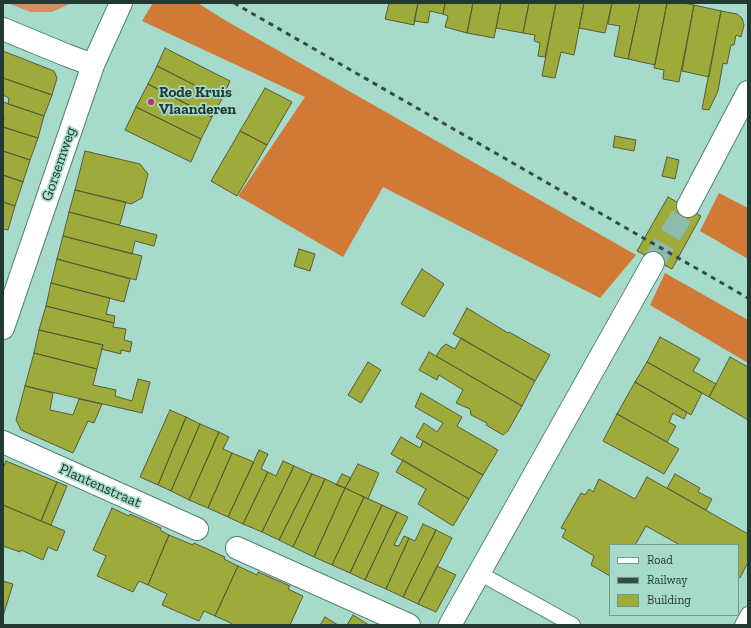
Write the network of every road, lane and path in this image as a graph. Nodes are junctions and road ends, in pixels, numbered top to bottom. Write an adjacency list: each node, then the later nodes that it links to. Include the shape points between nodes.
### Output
1 (121, 3): 3 (street, Gorsemweg)
2 (3, 29): 3 (street)
3 (93, 65): 7 (street, Gorsemweg)
4 (748, 92): 5 (street)
5 (688, 206)
6 (654, 263): 11 (street)
7 (3, 328)
8 (3, 442): 9 (street, Plantenstraat)
9 (197, 529)
10 (237, 548): 13 (street)
11 (479, 573): 14 (street); 15 (lane)
12 (748, 614): 16 (lane)
13 (409, 625)
14 (450, 625)
15 (573, 625)
16 (742, 625)

